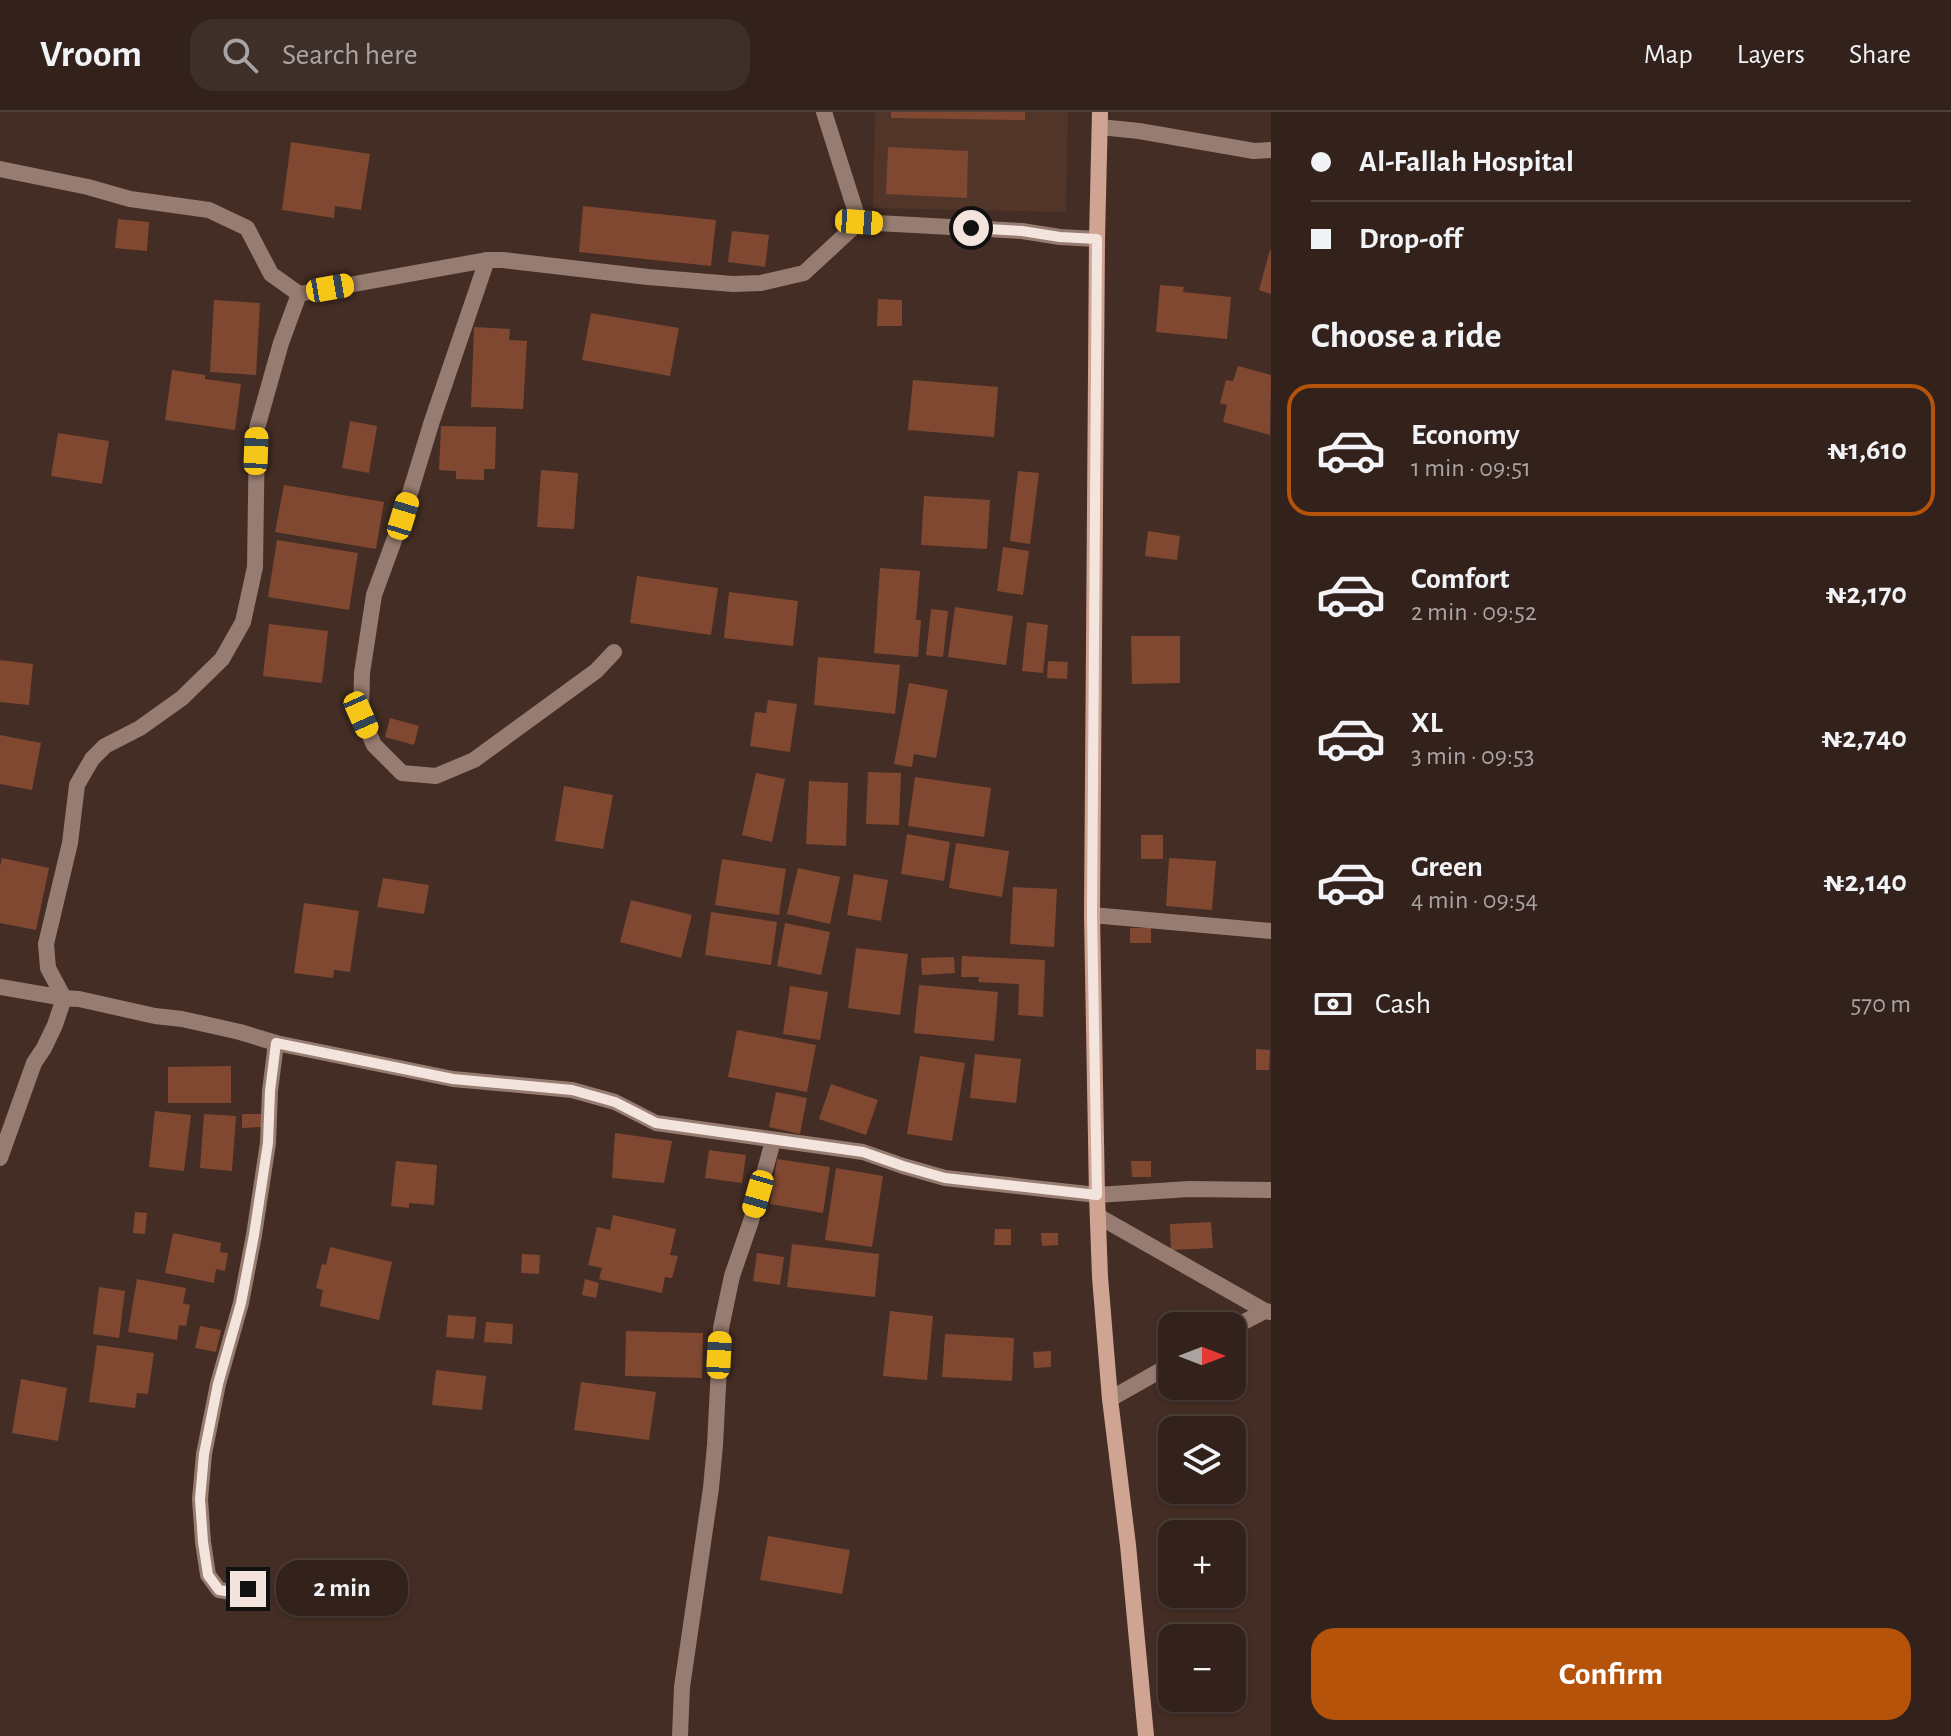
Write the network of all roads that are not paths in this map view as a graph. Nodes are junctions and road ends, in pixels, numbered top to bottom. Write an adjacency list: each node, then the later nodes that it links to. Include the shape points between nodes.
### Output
1 (824, 112): 5 (street)
2 (1100, 120): 3 (street, via 1139,131); 6 (street)
3 (1271, 150)
4 (0, 169): 8 (street, via 130,199 209,210 247,228 271,274)
5 (859, 222): 6 (street); 7 (street, via 804,273 761,283)
6 (1097, 239): 10 (street)
7 (487, 260): 8 (street); 9 (street, via 374,595 361,715 374,745 402,773 436,776 474,760 596,671)
8 (299, 294): 13 (street, via 257,428 255,567 243,622 212,669 182,698 105,746 77,785 70,843 46,944 48,968)
9 (614, 652)
10 (1092, 915): 11 (street); 18 (street)
11 (1271, 931)
12 (0, 987): 13 (street)
13 (64, 998): 14 (street); 16 (street)
14 (276, 1043): 15 (street, via 453,1079 572,1090 615,1102 656,1123); 24 (street, via 256,1221 241,1303 218,1384 200,1499 208,1575 219,1590)
15 (773, 1141): 18 (street, via 863,1152 945,1178); 25 (street, via 721,1328 711,1488 682,1687)
16 (0, 1158)
17 (1271, 1190): 18 (street)
18 (1097, 1195): 19 (street)
19 (1098, 1216): 20 (street); 23 (street)
20 (1268, 1312): 21 (street)
21 (1246, 1322)
22 (1158, 1372): 23 (street)
23 (1110, 1399): 26 (street)
24 (258, 1592)
25 (680, 1736)
26 (1146, 1736)

